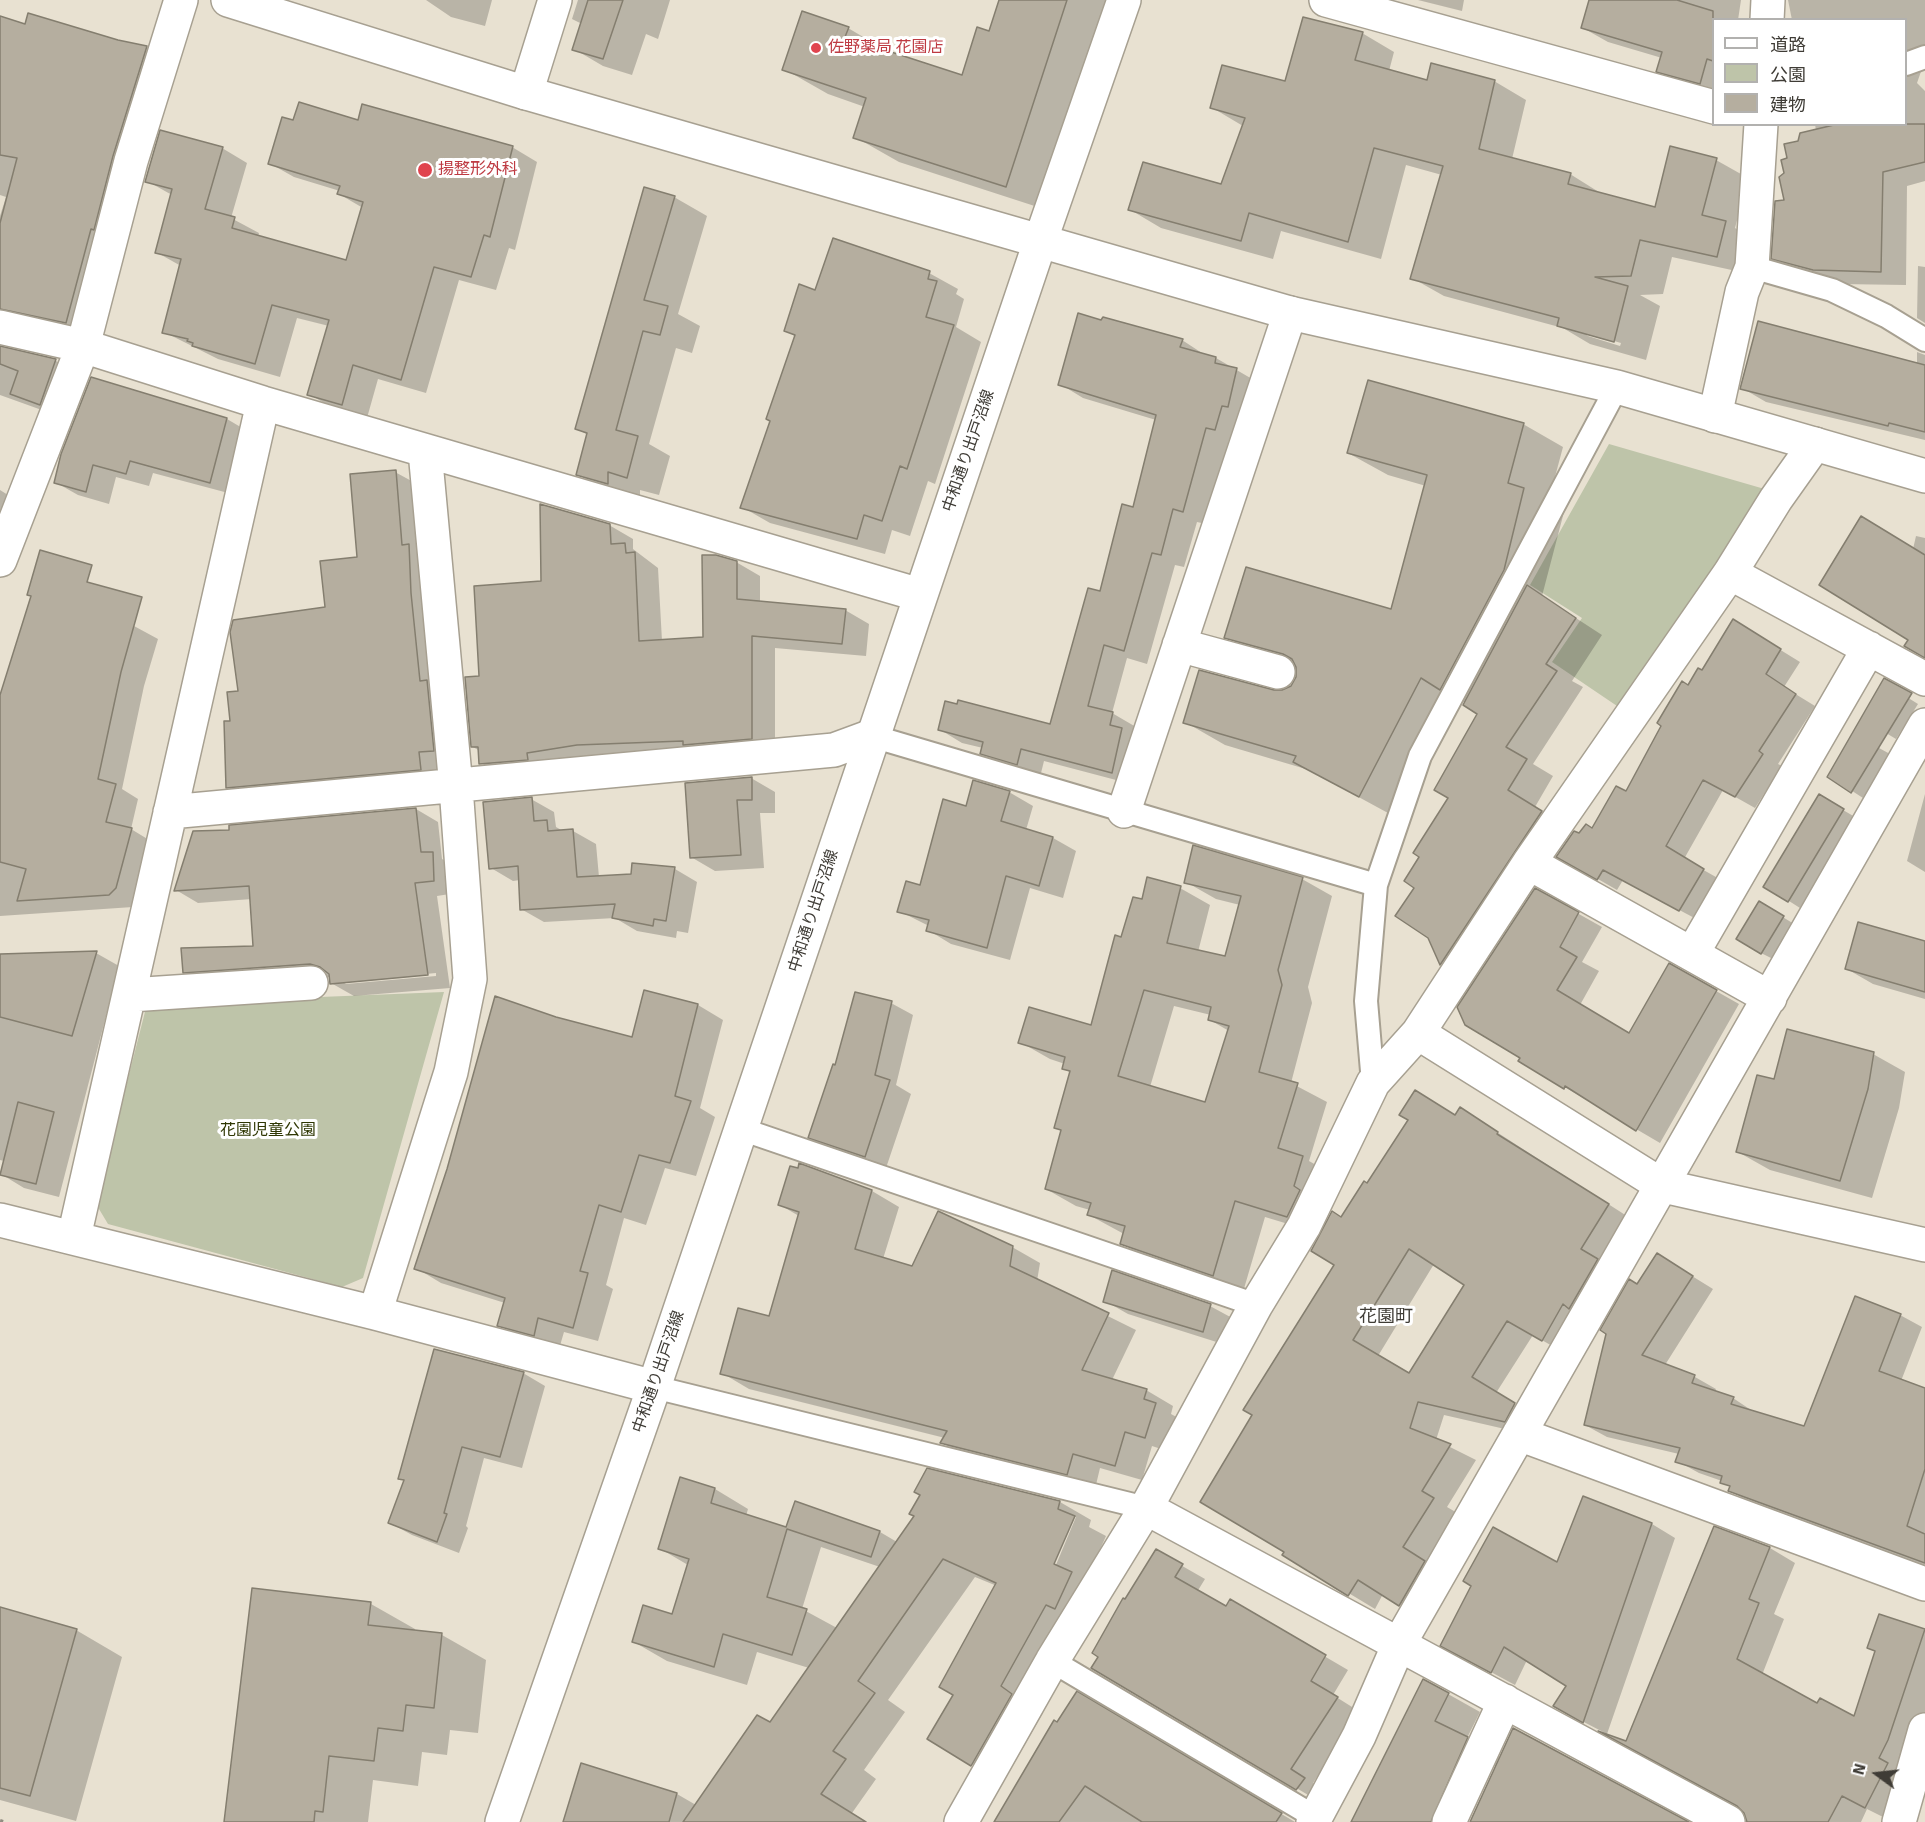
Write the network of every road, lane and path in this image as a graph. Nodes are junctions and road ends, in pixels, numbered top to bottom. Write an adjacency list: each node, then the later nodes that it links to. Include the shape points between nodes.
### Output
1 (181, 0): 18 (street, via 131,161)
2 (228, 0): 10 (street)
3 (555, 0): 10 (street)
4 (1124, 0): 13 (street, 中和通り出戸沼線)
5 (1326, 0): 11 (street)
6 (1768, 0): 7 (street)
7 (1767, 18)
8 (1925, 57): 9 (lane)
9 (1907, 63)
10 (526, 93): 13 (street)
11 (1712, 106)
12 (1761, 126): 14 (street)
13 (1040, 242): 15 (street); 27 (street, 中和通り出戸沼線)
14 (1752, 267): 17 (lane, via 1832,290); 21 (street, via 1742,292)
15 (1290, 313): 19 (street); 28 (street)
16 (0, 327): 18 (street)
17 (1925, 340)
18 (83, 346): 20 (street); 25 (street)
19 (1617, 387): 21 (street); 38 (lane, via 1420,756)
20 (263, 403): 23 (street); 36 (street)
21 (1715, 416): 22 (street)
22 (1815, 444): 24 (street); 26 (street)
23 (425, 451): 27 (street); 34 (street)
24 (1925, 476)
25 (0, 560)
26 (1730, 573): 29 (street); 37 (street)
27 (920, 595): 33 (street, 中和通り出戸沼線)
28 (1179, 645): 30 (street); 35 (street)
29 (1869, 648): 31 (street); 39 (street)
30 (1278, 672)
31 (1925, 679)
32 (1925, 725): 42 (street)
33 (872, 736): 34 (street, via 834,750); 35 (lane); 45 (street, 中和通り出戸沼線)
34 (456, 787): 36 (street); 51 (street, via 470,979 451,1072)
35 (1124, 811): 38 (lane)
36 (170, 812): 41 (street)
37 (1529, 863): 39 (street); 43 (street)
38 (1376, 885): 44 (lane, via 1366,1001)
39 (1692, 954): 42 (street)
40 (311, 983): 41 (street)
41 (130, 995): 48 (street)
42 (1770, 998): 46 (street)
43 (1419, 1033): 44 (street); 46 (street)
44 (1373, 1083): 50 (street, via 1304,1226)
45 (741, 1129): 50 (lane); 52 (street, 中和通り出戸沼線)
46 (1663, 1186): 49 (street); 53 (street)
47 (0, 1220): 48 (street)
48 (74, 1237): 51 (street)
49 (1925, 1245)
50 (1256, 1305): 54 (street)
51 (375, 1313): 52 (street)
52 (654, 1387): 54 (lane); 61 (street, 中和通り出戸沼線)
53 (1519, 1434): 55 (street); 56 (street)
54 (1146, 1508): 56 (street); 57 (street)
55 (1925, 1584)
56 (1399, 1644): 58 (street); 60 (street, via 1359,1736)
57 (1052, 1661): 60 (lane); 62 (street)
58 (1505, 1701): 63 (street); 64 (street)
59 (1925, 1730): 65 (street)
60 (1314, 1819)
61 (502, 1822)
62 (961, 1822)
63 (1449, 1822)
64 (1728, 1822)
65 (1899, 1822)

